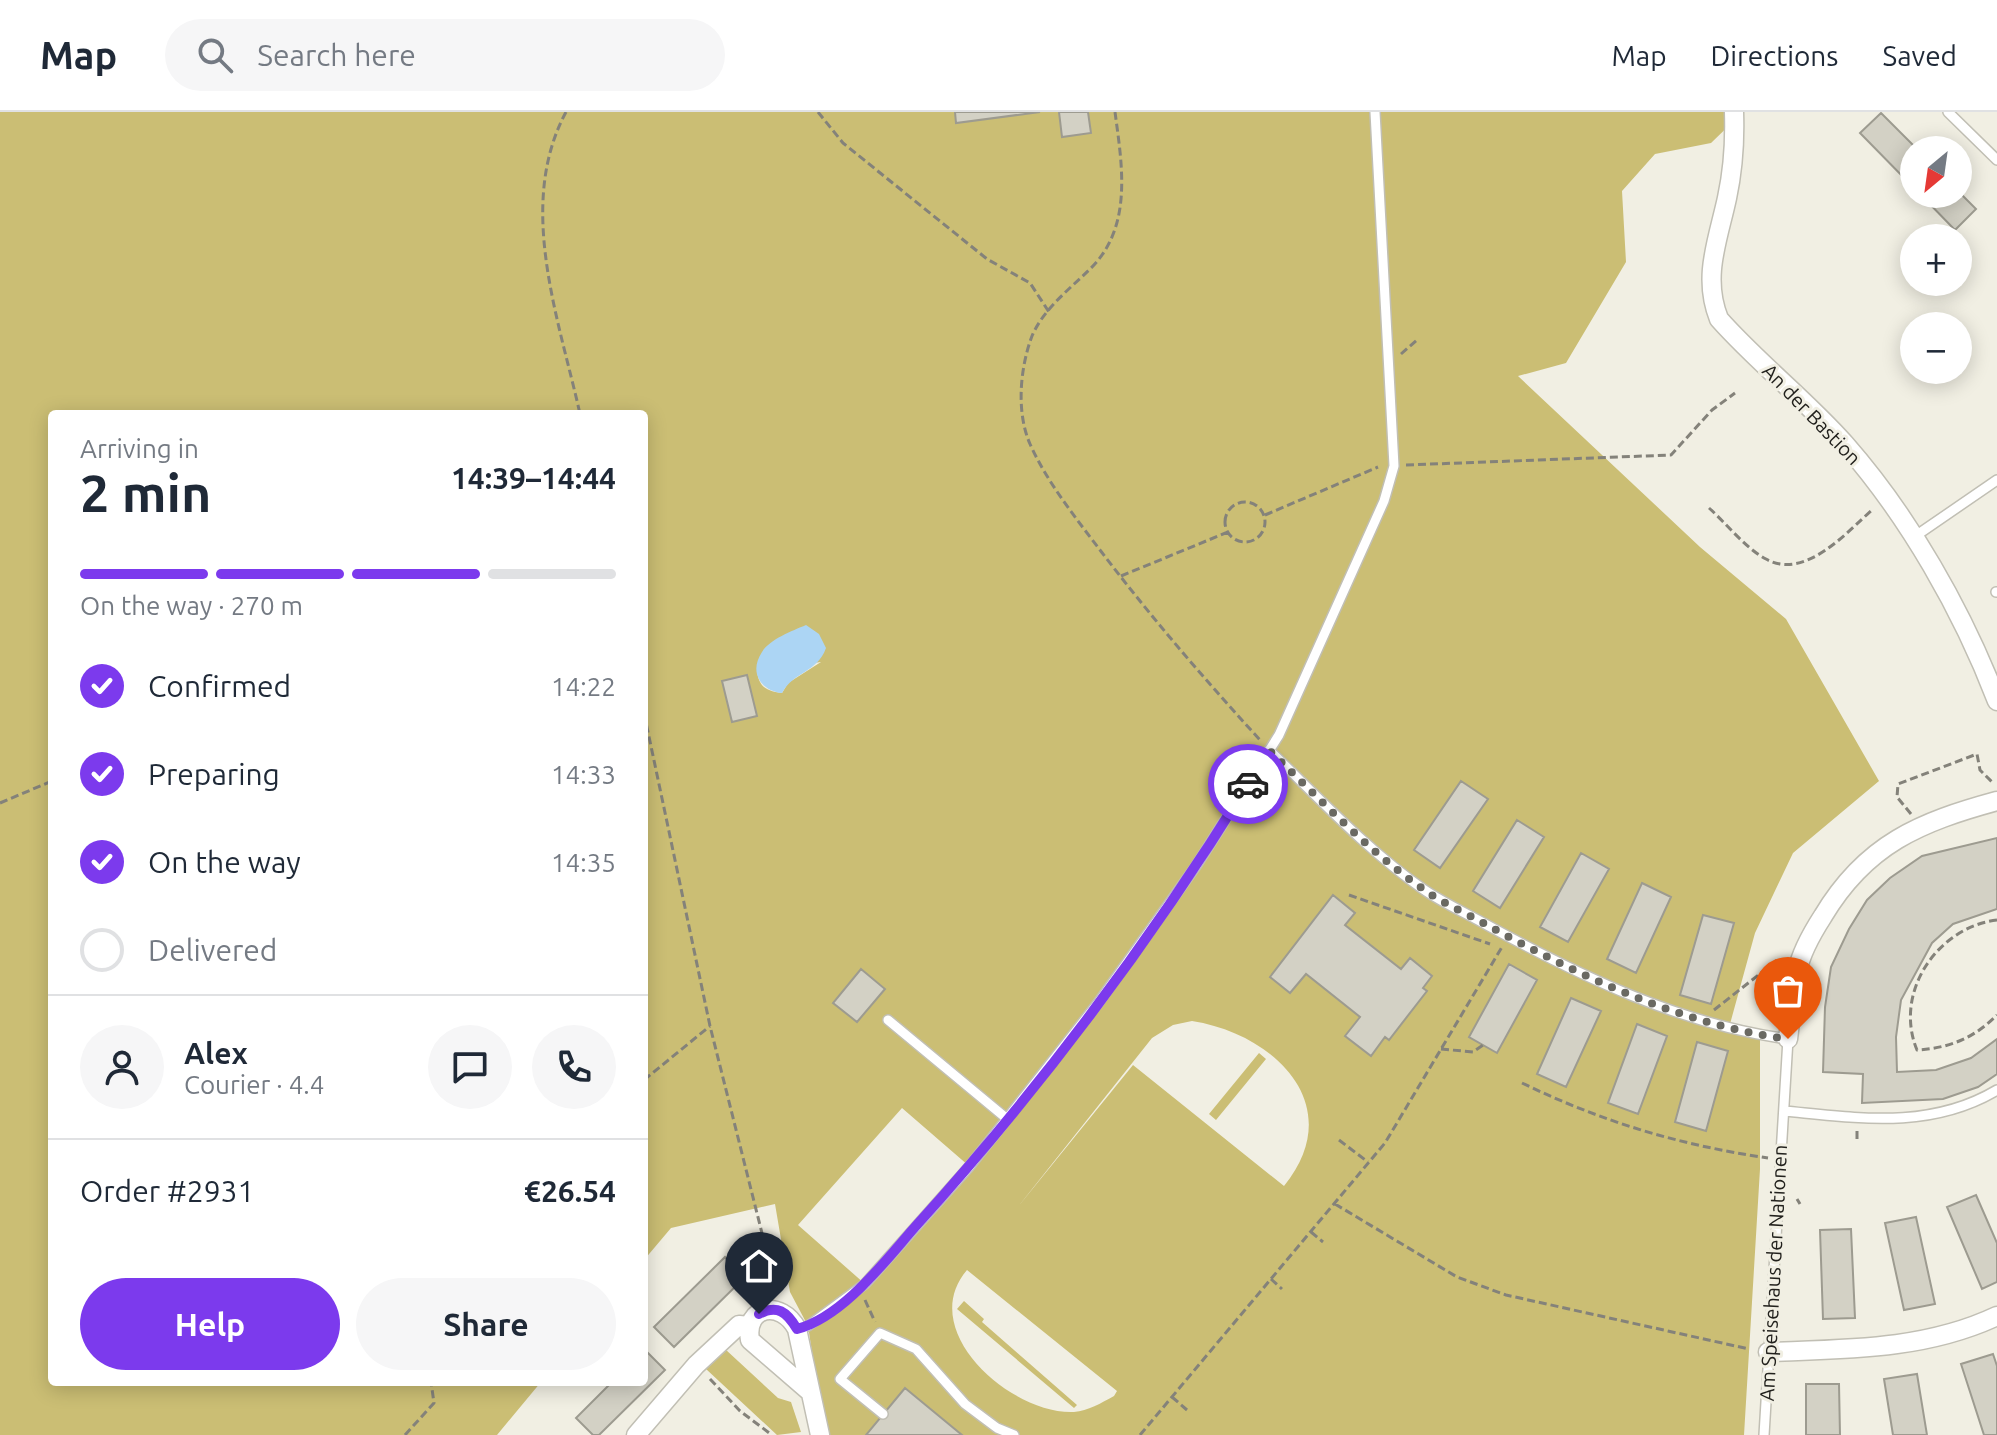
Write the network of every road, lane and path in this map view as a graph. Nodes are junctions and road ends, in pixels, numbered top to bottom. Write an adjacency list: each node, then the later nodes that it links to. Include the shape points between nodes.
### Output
1 (566, 112): 10 (path, via 542,189 545,255)
2 (818, 112): 8 (path, via 843,143 987,259 1030,283)
3 (1115, 112): 8 (path, via 1123,172 1119,224 1094,266)
4 (1375, 112): 11 (lane)
5 (1734, 112): 13 (street, An der Bastion, via 1727,197 1710,280 1716,310 1732,333 1846,446)
6 (1948, 112): 7 (lane)
7 (1997, 160)
8 (1049, 312): 18 (path, via 1033,335 1020,383 1029,442 1072,513)
9 (1735, 393): 11 (path, via 1671,455)
10 (579, 410)
11 (1394, 466): 15 (path, via 1372,467); 21 (lane, via 1384,501)
12 (1997, 480): 17 (lane)
13 (1885, 498): 14 (path, via 1830,548 1798,563 1767,560); 17 (street, An der Bastion)
14 (1709, 508)
15 (1265, 515): 16 (path, via 1262,534 1254,540 1245,542); 16 (path, via 1248,502 1237,504 1228,511)
16 (1228, 532): 18 (path)
17 (1912, 538): 19 (street, An der Bastion, via 1957,612)
18 (1120, 576): 21 (path)
19 (1997, 701)
20 (648, 732): 35 (path)
21 (1269, 750): 29 (lane, via 1423,890); 43 (lane, via 1196,866 1098,1003)
22 (48, 783): 25 (path)
23 (1997, 787): 26 (path, via 1980,770 1977,754 1898,784 1897,797)
24 (1997, 801): 26 (street, Am Speisehaus der Nationen)
25 (0, 803)
26 (1921, 826): 36 (street, Am Speisehaus der Nationen, via 1872,854 1836,894 1797,970)
27 (1349, 895): 30 (path)
28 (1997, 920): 32 (path, via 1961,929 1927,963 1912,1006 1912,1038 1917,1050 1953,1044)
29 (1508, 936): 30 (path); 33 (lane, via 1548,959)
30 (1501, 948): 38 (path)
31 (1788, 951): 33 (path)
32 (1997, 1015)
33 (1701, 1019): 36 (lane)
34 (888, 1020): 43 (lane)
35 (710, 1026): 39 (path); 55 (path)
36 (1788, 1039): 42 (lane, Am Speisehaus der Nationen)
37 (1483, 1045): 38 (path, via 1473,1052)
38 (1441, 1049): 46 (path)
39 (648, 1077)
40 (1522, 1083): 45 (path, via 1622,1126)
41 (1997, 1090): 42 (lane, via 1941,1114 1895,1120)
42 (1784, 1111): 45 (lane, Am Speisehaus der Nationen)
43 (1006, 1118): 53 (lane)
44 (1339, 1140): 46 (path)
45 (1779, 1160): 60 (lane, Am Speisehaus der Nationen)
46 (1368, 1162): 48 (path)
47 (1797, 1199): 49 (path)
48 (1335, 1204): 50 (path); 60 (path, via 1457,1277 1506,1295)
49 (1800, 1204)
50 (1311, 1232): 51 (path); 52 (path)
51 (1323, 1242)
52 (1271, 1279): 54 (path); 64 (path)
53 (865, 1284): 58 (lane); 59 (path, via 865,1304)
54 (1282, 1289)
55 (777, 1309): 57 (street, via 759,1314); 58 (street, via 789,1315)
56 (1997, 1316): 60 (street, via 1975,1327 1884,1347)
57 (750, 1326): 61 (street, via 739,1325); 63 (street, via 750,1340 759,1351)
58 (797, 1329): 63 (street)
59 (880, 1333): 66 (lane, via 840,1379); 71 (lane, via 916,1349 965,1404)
60 (1768, 1352): 73 (lane, Am Speisehaus der Nationen)
61 (696, 1365): 68 (street); 69 (path, via 740,1411)
62 (432, 1386): 67 (path, via 434,1403)
63 (809, 1391): 70 (street)
64 (1172, 1397): 65 (path); 72 (path)
65 (1187, 1410)
66 (883, 1414)
67 (405, 1435)
68 (636, 1435)
69 (772, 1435)
70 (820, 1435)
71 (1014, 1435)
72 (1140, 1435)
73 (1764, 1435)

